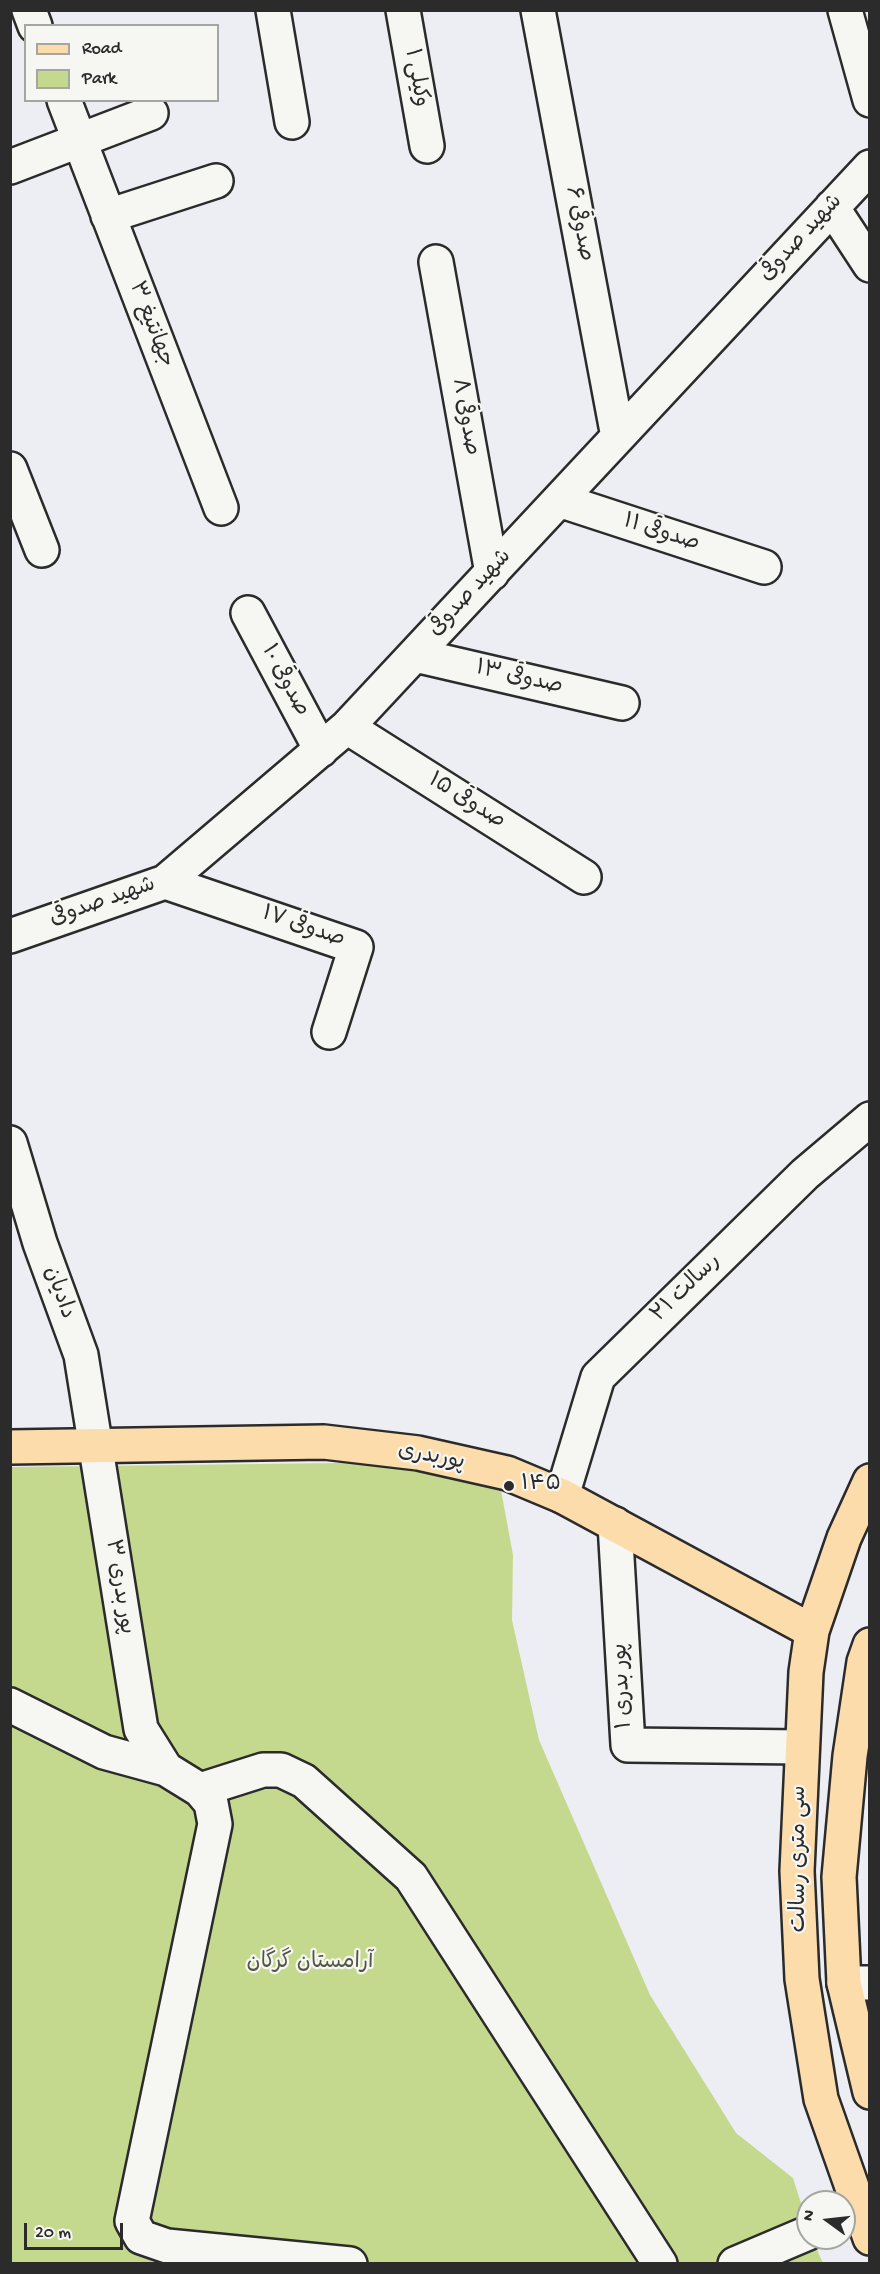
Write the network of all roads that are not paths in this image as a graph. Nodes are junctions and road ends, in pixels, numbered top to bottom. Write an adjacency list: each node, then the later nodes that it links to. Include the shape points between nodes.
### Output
1 (273, 10): 8 (street)
2 (403, 10): 10 (street, وکیلی ۱)
3 (538, 10): 18 (street, صدوقی ۶)
4 (845, 10): 5 (street)
5 (870, 100)
6 (65, 102): 9 (street, جهانتیغ ۳)
7 (151, 113): 9 (street)
8 (292, 123)
9 (80, 141): 11 (street); 15 (street, جهانتیغ ۳)
10 (427, 146)
11 (10, 167)
12 (870, 167): 14 (street, شهید صدوقی)
13 (216, 181): 15 (street)
14 (832, 207): 17 (street); 18 (street, شهید صدوقی)
15 (108, 216): 21 (street, جهانتیغ ۳)
16 (436, 262): 24 (street, ۸ صدوقی)
17 (870, 265)
18 (618, 437): 20 (street, شهید صدوقی)
19 (10, 469): 22 (street)
20 (559, 500): 23 (street, ۱۱ صدوقی); 24 (street, شهید صدوقی)
21 (221, 508)
22 (42, 550)
23 (764, 567)
24 (492, 573): 26 (street, شهید صدوقی)
25 (248, 613): 29 (street, ۱۰ صدوقی)
26 (415, 655): 27 (street, ۱۳ صدوقی); 28 (street, شهید صدوقی)
27 (622, 703)
28 (348, 727): 29 (street, شهید صدوقی); 30 (street, ۱۵ صدوقی)
29 (321, 750): 31 (street, شهید صدوقی)
30 (584, 877)
31 (165, 882): 32 (street, شهید صدوقی); 33 (street, ۱۷ صدوقی, via 356,946)
32 (10, 936)
33 (329, 1032)
34 (870, 1119): 41 (street, ۲۱ رسالت, via 805,1174 598,1377)
35 (10, 1143): 37 (street, دادیان)
36 (10, 1226): 37 (street)
37 (40, 1243): 38 (street, دادیان, via 81,1355)
38 (96, 1446): 39 (main road, پوربدری); 41 (main road, پوربدری, via 324,1442 418,1453 507,1473); 47 (street, پور بدری ۳, via 141,1729)
39 (10, 1447)
40 (870, 1481): 43 (main road, سی متری رسالت, via 844,1538)
41 (562, 1496): 42 (main road, پوربدری)
42 (615, 1524): 43 (main road, پوربدری); 46 (street, پور بدری ۱, via 628,1745)
43 (812, 1631): 46 (main road, سی متری رسالت)
44 (868, 1657): 49 (main road, سی متری رسالت, via 850,1756 839,1877)
45 (10, 1705): 47 (street, via 104,1752)
46 (802, 1747): 51 (main road, سی متری رسالت, via 797,1870 802,1979 822,2099)
47 (166, 1769): 48 (street)
48 (200, 1790): 53 (street, via 211,1803 215,1824 132,2221 141,2237 167,2246); 54 (street, via 263,1770 281,1770 304,1781 411,1877)
49 (856, 1983): 50 (main road, سی متری رسالت)
50 (870, 2092)
51 (858, 2223)
52 (796, 2239): 55 (street)
53 (350, 2264)
54 (660, 2264)
55 (735, 2264)

